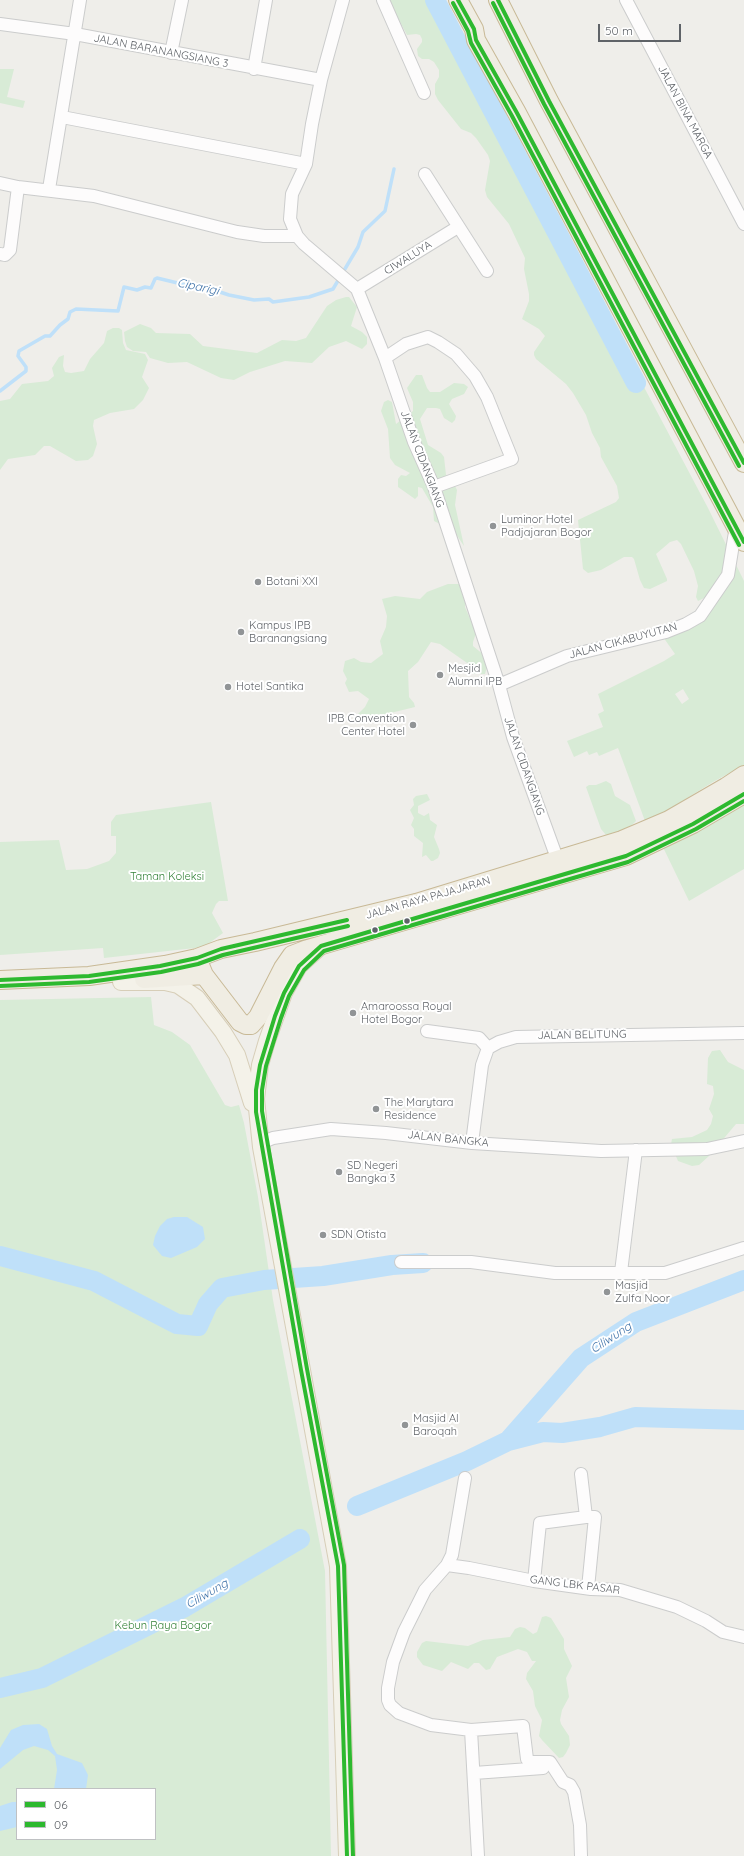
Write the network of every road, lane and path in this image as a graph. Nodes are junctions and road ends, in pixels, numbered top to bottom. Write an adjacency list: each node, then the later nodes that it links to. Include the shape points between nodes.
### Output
1 (80, 0): 11 (street)
2 (182, 0): 13 (street)
3 (266, 0): 14 (street)
4 (343, 0): 15 (street, JALAN CIDANGIANG)
5 (382, 0): 16 (street)
6 (447, 0): 12 (highway, via 465,32)
7 (458, 0): 12 (highway, via 474,29)
8 (498, 0): 30 (highway, via 560,121)
9 (626, 0): 23 (street, JALAN BINA MARGA)
10 (0, 24): 11 (street, JALAN BARANANGSIANG 3)
11 (75, 34): 13 (street, JALAN BARANANGSIANG 3); 17 (street)
12 (476, 40): 32 (highway)
13 (171, 53): 14 (street, JALAN BARANANGSIANG 3)
14 (254, 69): 15 (street, JALAN BARANANGSIANG 3)
15 (321, 80): 18 (street, JALAN CIDANGIANG)
16 (424, 93)
17 (62, 117): 18 (street); 22 (street)
18 (306, 164): 25 (street, JALAN CIDANGIANG, via 292,194 290,206 290,220)
19 (425, 174): 24 (street)
20 (0, 183): 21 (street)
21 (18, 187): 22 (street); 26 (street, via 10,250 5,255)
22 (49, 189): 25 (street, via 94,196 237,232 264,236)
23 (744, 224)
24 (458, 226): 27 (street); 28 (street, CIWALUYA)
25 (297, 236): 28 (street, JALAN CIDANGIANG)
26 (0, 254)
27 (487, 271)
28 (357, 289): 29 (street, JALAN CIDANGIANG)
29 (385, 358): 31 (street, JALAN CIDANGIANG, via 414,442); 31 (street, via 406,344 428,337 456,354 476,376 512,459)
30 (744, 463)
31 (434, 487): 34 (street, JALAN CIDANGIANG)
32 (736, 526): 33 (highway); 34 (street, JALAN CIKABUYUTAN, via 728,575 700,616 666,632 567,656)
33 (744, 542)
34 (499, 685): 38 (street, JALAN CIDANGIANG, via 513,737)
35 (744, 775): 37 (highway, JALAN RAYA PAJAJARAN)
36 (744, 794): 37 (highway, JALAN RAYA PAJAJARAN)
37 (672, 827): 38 (highway, JALAN RAYA PAJAJARAN); 39 (highway, JALAN RAYA PAJAJARAN, via 626,856)
38 (558, 861): 40 (highway, JALAN RAYA PAJAJARAN, via 416,903 220,949)
39 (321, 946): 41 (highway, JALAN RAYA PAJAJARAN, via 292,955 258,1018 251,1025 240,1022); 51 (main road, via 299,966 284,993 267,1040 256,1090)
40 (197, 958): 41 (highway); 42 (highway, JALAN RAYA PAJAJARAN)
41 (204, 974): 44 (highway)
42 (89, 976): 43 (highway, JALAN RAYA PAJAJARAN); 44 (highway)
43 (0, 980)
44 (121, 982): 45 (highway); 51 (main road, via 165,982 178,985 197,998 237,1055 248,1085)
45 (0, 988)
46 (426, 1031): 48 (street, via 479,1038)
47 (744, 1033): 48 (street, JALAN BELITUNG, via 516,1037)
48 (488, 1048): 50 (street, via 482,1065)
49 (744, 1141): 52 (street, JALAN BANGKA, via 707,1148)
50 (472, 1143): 51 (street, JALAN BANGKA, via 331,1129 273,1138); 52 (street, JALAN BANGKA, via 570,1150)
51 (261, 1145): 66 (main road, via 338,1566)
52 (636, 1150): 55 (street)
53 (744, 1248): 55 (street, via 665,1273)
54 (401, 1262): 55 (street, via 471,1262 555,1273)
55 (621, 1272)
56 (581, 1474): 58 (street)
57 (465, 1478): 59 (street, via 452,1555)
58 (586, 1517): 60 (street, via 540,1522); 61 (street, via 595,1517)
59 (446, 1565): 60 (street, GANG LBK PASAR); 63 (street, via 425,1590 404,1632 393,1662 388,1700 393,1709 412,1719 431,1725)
60 (534, 1581): 61 (street, GANG LBK PASAR)
61 (588, 1588): 62 (street, GANG LBK PASAR, via 620,1590 677,1607 723,1632)
62 (744, 1637)
63 (471, 1730): 64 (street, via 523,1726 527,1759 530,1762 550,1762); 65 (street)
64 (554, 1768): 65 (street); 68 (street, via 563,1782 574,1792 580,1825)
65 (474, 1773): 67 (street)
66 (347, 1856)
67 (478, 1856)
68 (581, 1856)

